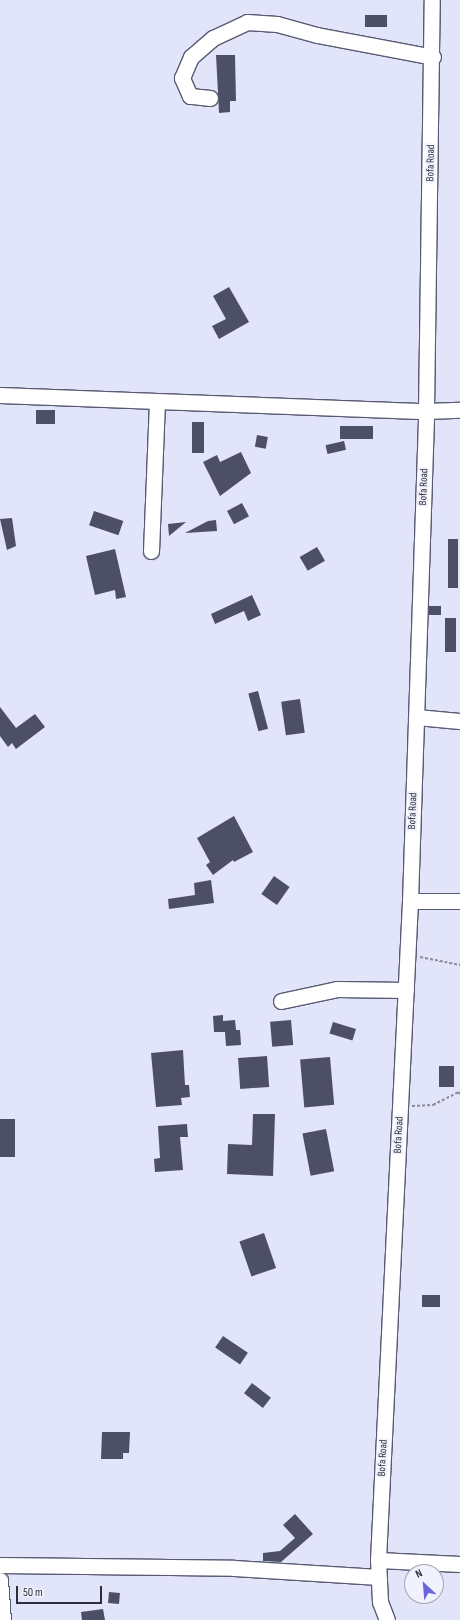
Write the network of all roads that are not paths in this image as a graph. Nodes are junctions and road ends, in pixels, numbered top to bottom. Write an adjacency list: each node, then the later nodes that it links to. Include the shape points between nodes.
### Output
1 (432, 0): 2 (street, Bofa Road)
2 (433, 57): 3 (street, via 339,40 277,24 247,22 213,38 191,57 182,78 190,96); 7 (street, Bofa Road)
3 (210, 98)
4 (0, 395): 5 (street)
5 (157, 401): 7 (street); 8 (street)
6 (460, 410): 7 (street)
7 (426, 411): 9 (street, Bofa Road)
8 (152, 551)
9 (416, 717): 10 (street); 11 (street, Bofa Road)
10 (460, 721)
11 (410, 901): 12 (street); 13 (street, Bofa Road)
12 (460, 901)
13 (406, 990): 14 (street, via 337,989); 15 (street, Bofa Road)
14 (281, 1001)
15 (378, 1560): 16 (street); 18 (street, Bofa Road)
16 (460, 1564)
17 (0, 1565): 18 (street, via 234,1568)
18 (379, 1577): 21 (street, Bofa Road, via 380,1602)
19 (0, 1580): 20 (street)
20 (3, 1620)
21 (387, 1620)

